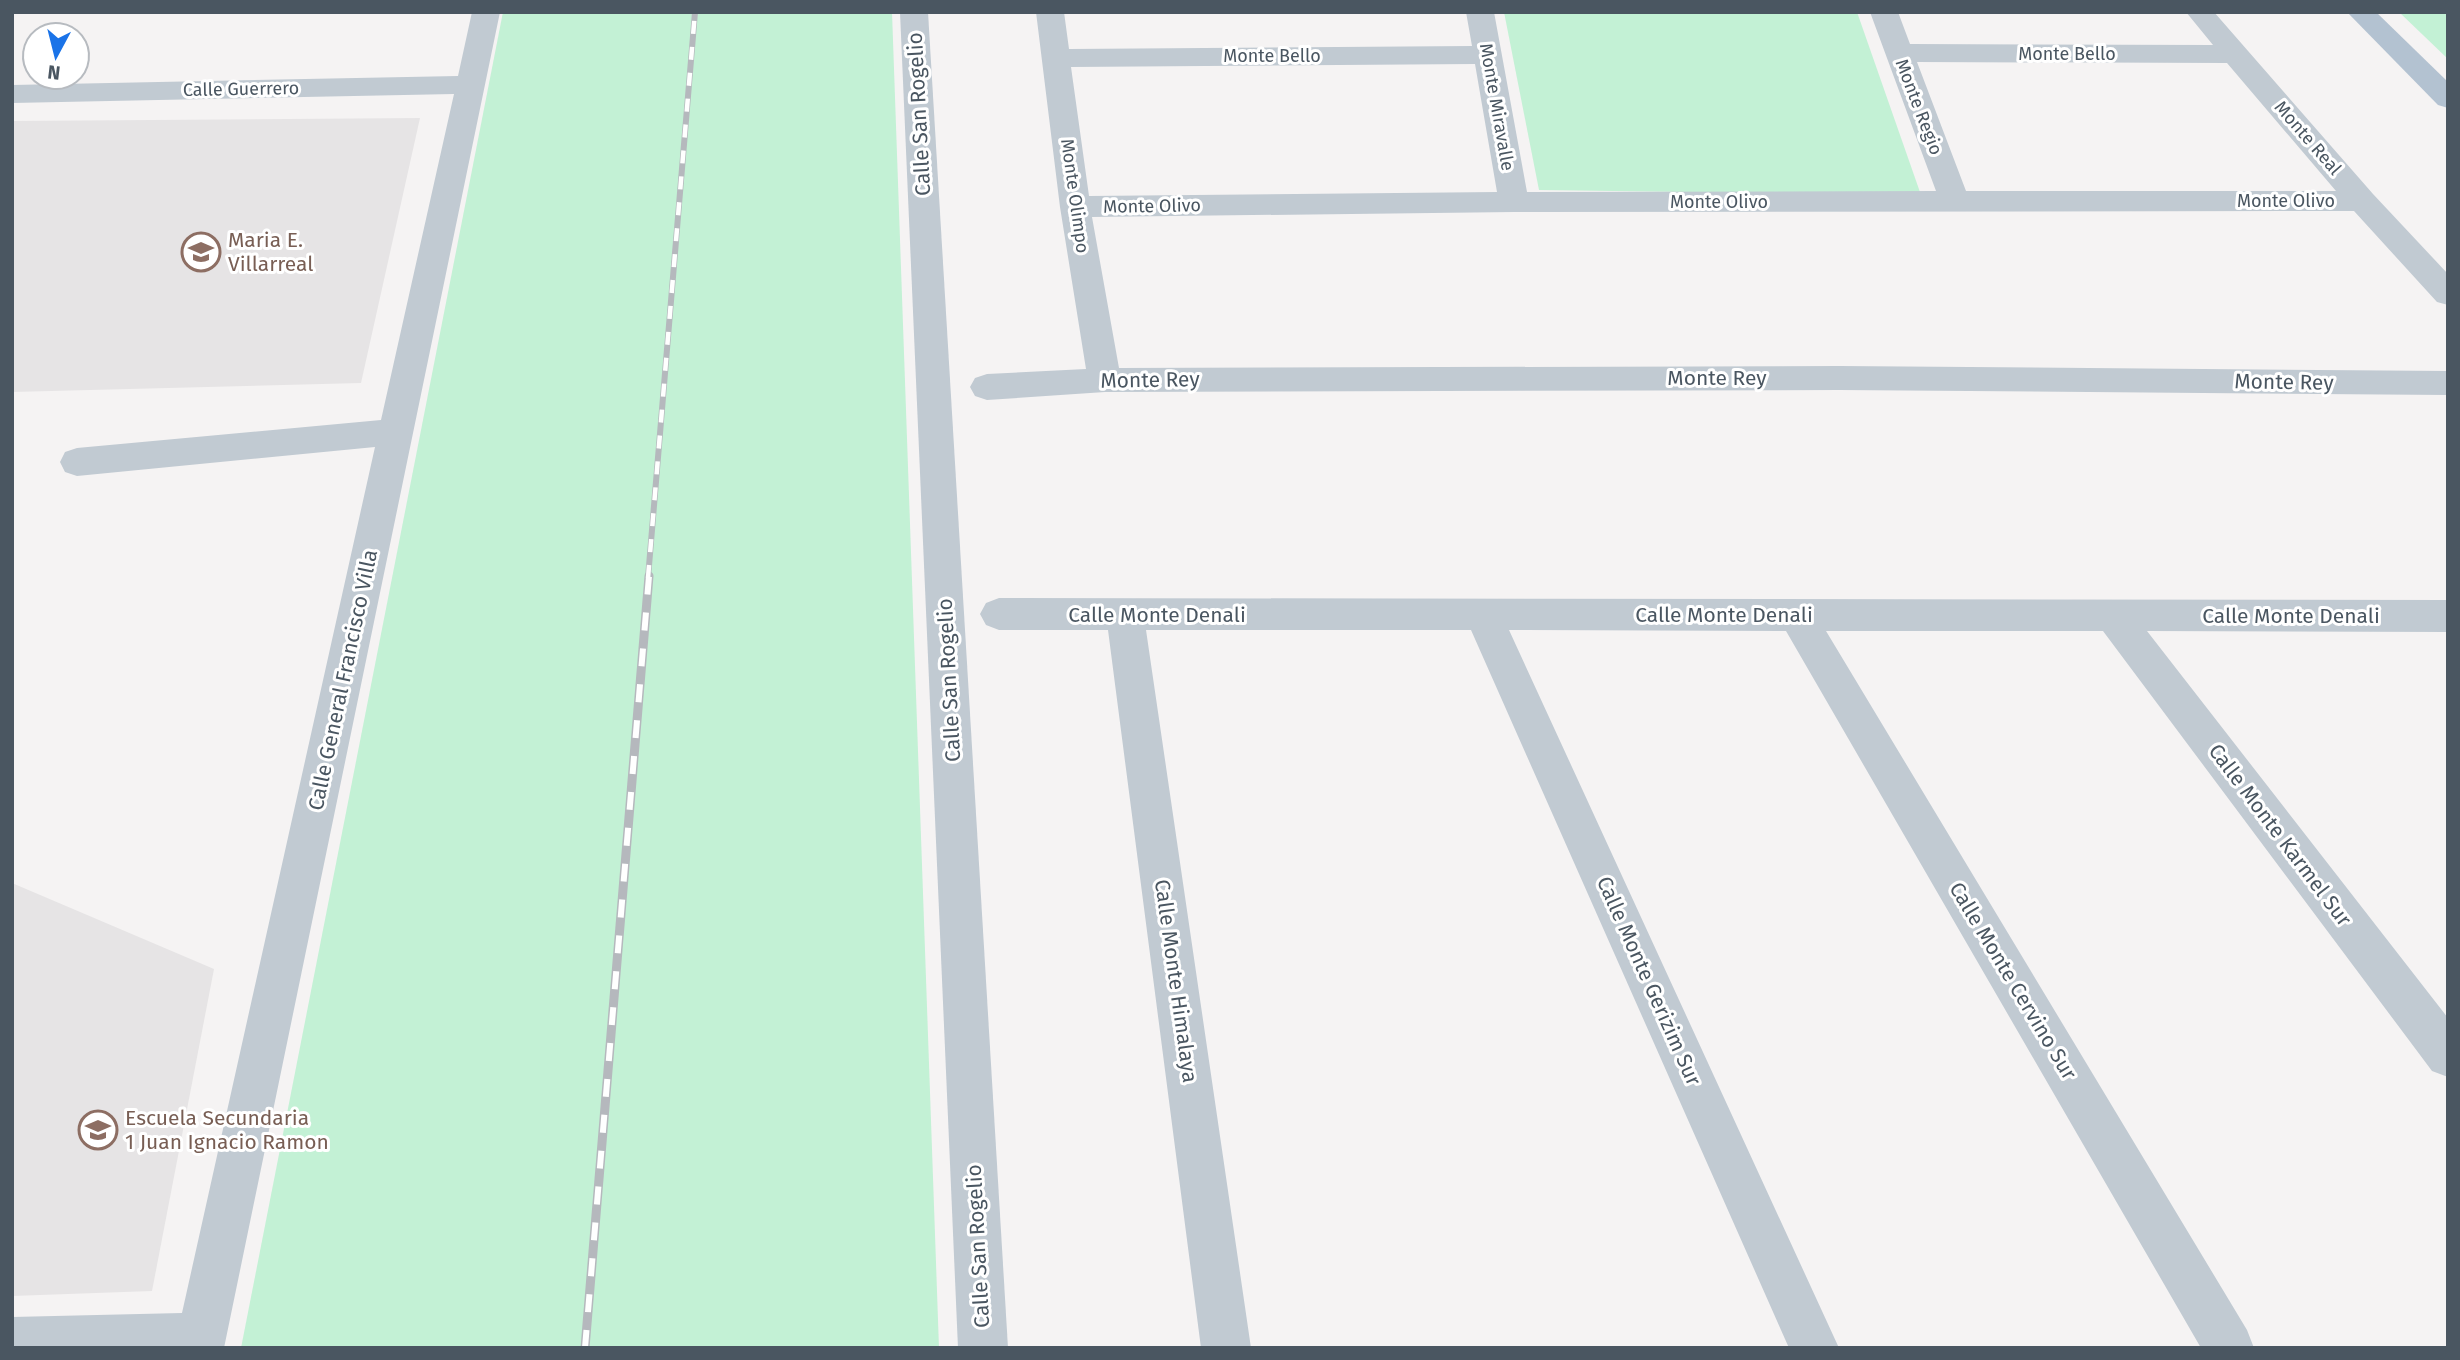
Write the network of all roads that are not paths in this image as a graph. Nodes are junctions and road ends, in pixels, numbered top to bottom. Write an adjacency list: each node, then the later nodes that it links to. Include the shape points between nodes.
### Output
1 (486, 12): 12 (street, Calle General Francisco Villa)
2 (914, 12): 34 (street, Calle San Rogelio)
3 (1050, 12): 11 (street, Monte Olimpo)
4 (1480, 12): 10 (street, Monte Miravalle)
5 (1884, 12): 8 (street, Monte Regio)
6 (2199, 12): 9 (street, Monte Real)
7 (2360, 12): 14 (main road)
8 (1899, 53): 9 (street, Monte Bello); 15 (street, Monte Regio)
9 (2235, 54): 16 (street, Monte Real)
10 (1487, 55): 11 (street, Monte Bello); 17 (street, Monte Miravalle)
11 (1057, 58): 18 (street, Monte Olimpo)
12 (471, 85): 13 (street, Calle Guerrero); 23 (street, Calle General Francisco Villa)
13 (12, 94)
14 (2448, 99)
15 (1955, 201): 16 (street, Monte Olivo); 17 (street, Monte Olivo)
16 (2362, 201): 19 (street, Monte Real)
17 (1514, 202): 18 (street, Monte Olivo)
18 (1075, 207): 20 (street, Monte Olimpo)
19 (2448, 294)
20 (1105, 380): 21 (street, Monte Rey, via 1839,378); 22 (street, Monte Rey)
21 (2448, 383)
22 (987, 387)
23 (396, 432): 24 (street); 33 (street, Calle General Francisco Villa)
24 (77, 462)
25 (999, 614): 26 (street, Calle Monte Denali)
26 (1125, 615): 27 (street, Calle Monte Denali); 35 (street, Calle Monte Himalaya)
27 (1483, 615): 28 (street, Calle Monte Denali); 36 (street, Calle Monte Gerizim Sur)
28 (1797, 615): 29 (street, Calle Monte Denali); 37 (street, Calle Monte Cervino Sur)
29 (2113, 616): 30 (street, Calle Monte Denali); 31 (street, Calle Monte Karmel Sur)
30 (2440, 625)
31 (2448, 1055)
32 (12, 1342): 33 (street)
33 (200, 1342)
34 (983, 1348)
35 (1226, 1348)
36 (1814, 1348)
37 (2229, 1348)

